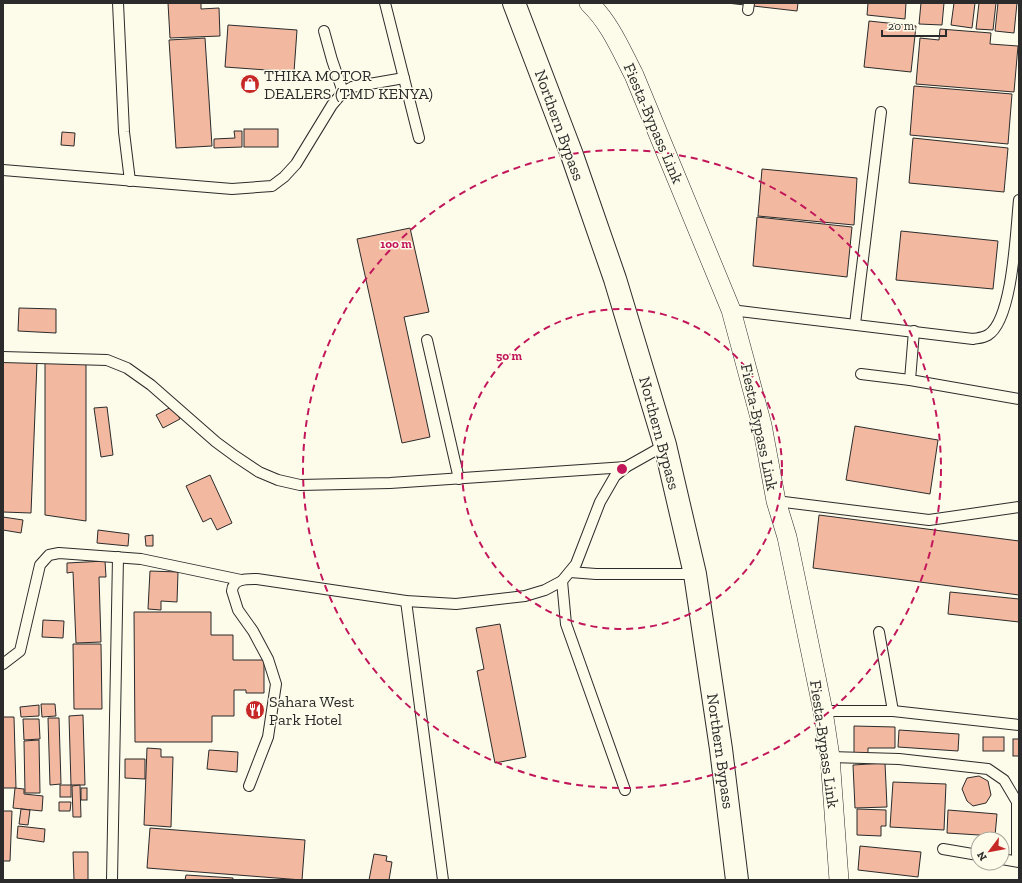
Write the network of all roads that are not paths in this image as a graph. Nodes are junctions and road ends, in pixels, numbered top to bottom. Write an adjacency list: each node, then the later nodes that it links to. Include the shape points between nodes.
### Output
1 (118, 3): 11 (lane, via 124,132)
2 (385, 3): 6 (lane)
3 (514, 3): 21 (main road, Northern Bypass, via 612,271)
4 (590, 3): 13 (street, Fiesta-Bypass Link, via 616,39 634,75)
5 (324, 31): 7 (lane)
6 (404, 78): 7 (lane, via 352,87); 9 (lane)
7 (344, 92): 11 (lane, via 332,105 296,164 272,186 232,189)
8 (881, 112): 14 (lane)
9 (419, 138)
10 (3, 170): 11 (lane)
11 (130, 181)
12 (1019, 200): 15 (lane, via 1014,262 1008,291 994,329 988,335 973,339)
13 (731, 310): 14 (lane); 24 (street, Fiesta-Bypass Link, via 762,425)
14 (855, 324): 15 (lane)
15 (914, 331): 19 (lane)
16 (427, 340): 23 (lane)
17 (3, 357): 23 (lane, via 108,360 127,368 157,389 228,452 278,480 300,485)
18 (861, 374): 19 (lane)
19 (910, 380): 20 (lane)
20 (1019, 399)
21 (665, 445): 22 (lane); 28 (main road, Northern Bypass)
22 (626, 467): 23 (lane); 27 (lane, via 612,479 600,502 580,556)
23 (459, 479)
24 (776, 501): 25 (lane, via 929,520); 34 (street, Fiesta-Bypass Link, via 788,537)
25 (1019, 507)
26 (118, 557): 29 (lane, via 141,559); 33 (lane, via 59,553 49,555 40,565 20,651); 43 (lane)
27 (570, 572): 28 (lane); 30 (lane)
28 (695, 574): 45 (main road, Northern Bypass)
29 (241, 580): 31 (lane, via 257,579); 38 (lane, via 232,588 238,610 268,659 276,684 268,737)
30 (562, 581): 31 (lane, via 525,596 456,604); 39 (lane, via 566,624)
31 (406, 601): 44 (lane)
32 (879, 632): 35 (lane)
33 (3, 664)
34 (823, 711): 35 (lane); 37 (street, Fiesta-Bypass Link)
35 (893, 711): 36 (lane)
36 (1019, 725)
37 (830, 758): 42 (lane, via 899,759 988,769 1004,780 1017,802); 46 (street, Fiesta-Bypass Link)
38 (249, 786)
39 (625, 790)
40 (943, 848): 41 (lane)
41 (970, 853)
42 (1018, 862)
43 (112, 880)
44 (443, 880)
45 (737, 880)
46 (839, 880)

